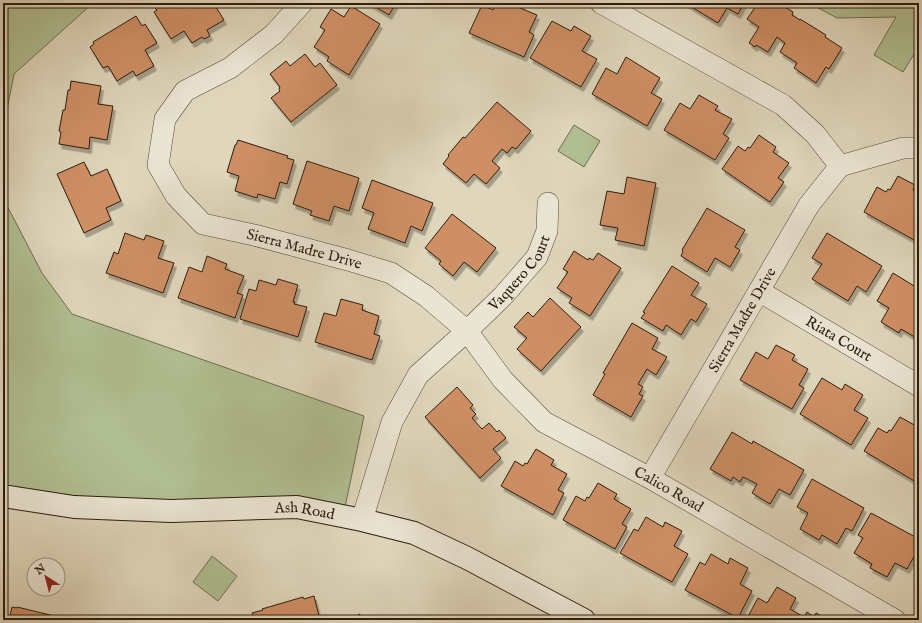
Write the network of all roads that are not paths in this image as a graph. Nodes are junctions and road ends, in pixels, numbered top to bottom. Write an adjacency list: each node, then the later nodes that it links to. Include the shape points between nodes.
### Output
1 (302, 3): 7 (street, Sierra Madre Drive, via 274,34 230,68 185,91 164,119 158,165 176,196 203,224 254,235 391,273 426,296)
2 (601, 3): 4 (street, via 783,104 815,134)
3 (919, 148): 4 (street, via 903,148)
4 (840, 166): 6 (street, Sierra Madre Drive, via 809,205)
5 (548, 203): 7 (street, Vaquero Court, via 547,231 537,256 503,296)
6 (759, 291): 8 (street, Riata Court); 9 (street, Sierra Madre Drive)
7 (467, 331): 9 (street, Calico Road, via 503,380 544,422); 11 (street, via 418,374 392,422)
8 (919, 386)
9 (650, 478): 13 (street, Calico Road)
10 (3, 496): 11 (main road, Ash Road, via 74,507 171,511 297,507)
11 (362, 520): 12 (main road, Ash Road, via 414,533 467,558)
12 (576, 618)
13 (895, 620)

